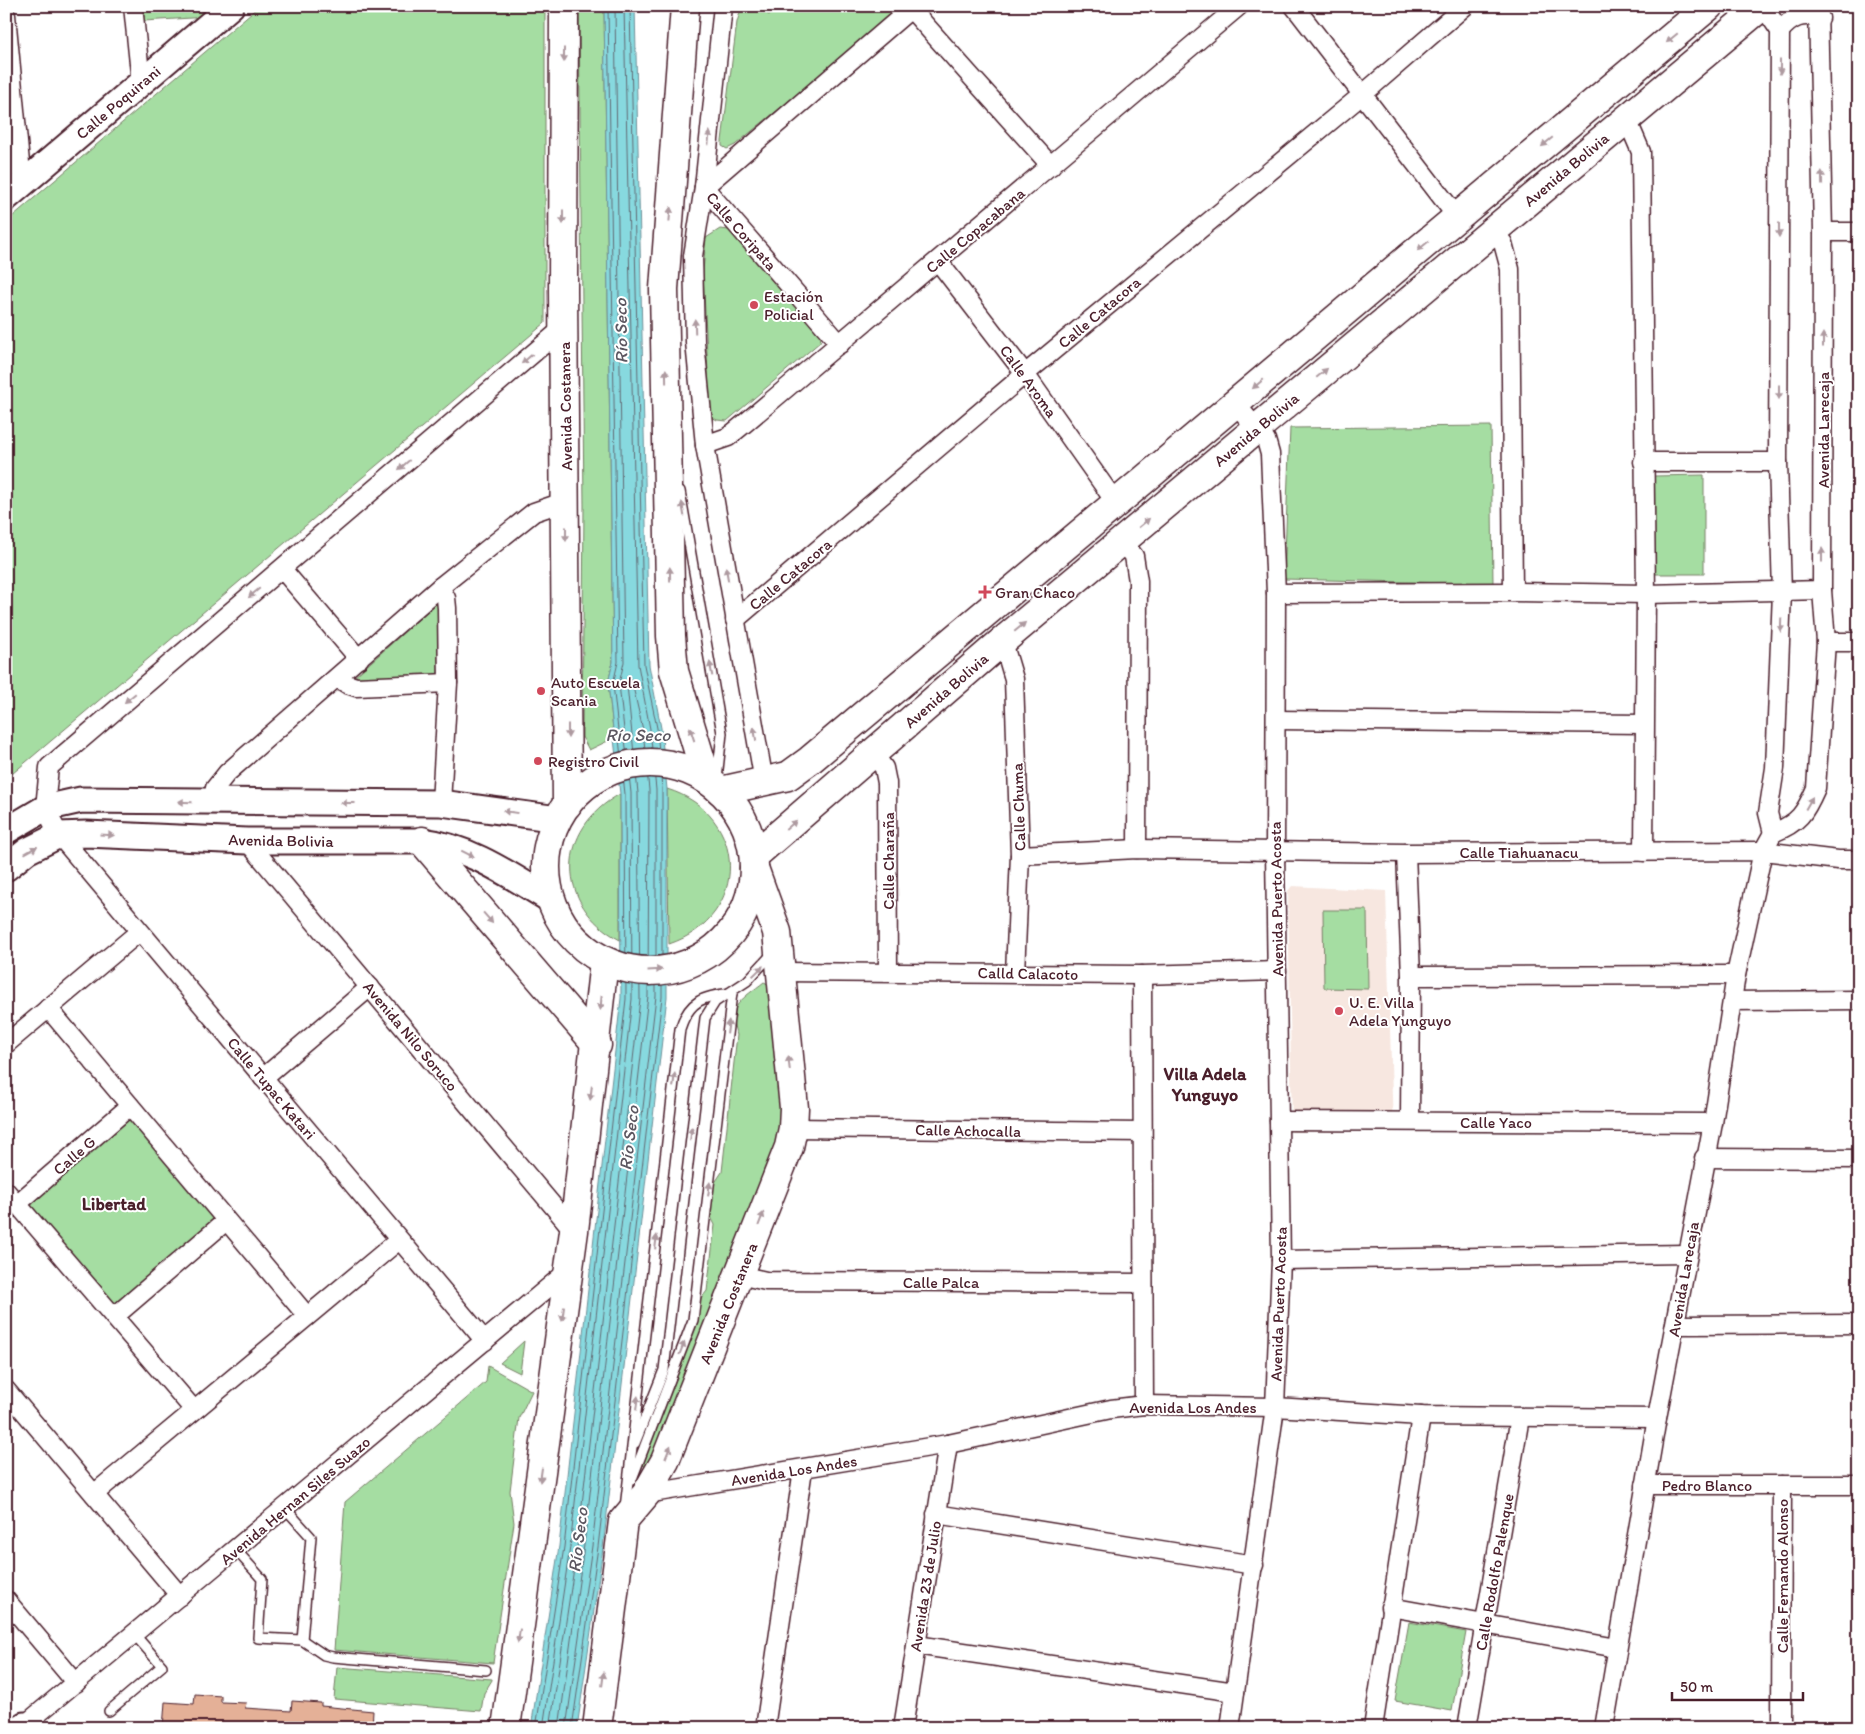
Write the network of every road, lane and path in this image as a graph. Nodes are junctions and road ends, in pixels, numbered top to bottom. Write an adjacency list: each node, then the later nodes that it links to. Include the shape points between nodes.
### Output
1 (132, 6): 16 (street)
2 (231, 6): 16 (street, Calle Poquirani)
3 (564, 6): 27 (main road, Avenida Costanera, one-way to 27)
4 (685, 6): 31 (main road, one-way to 4, via 664,289)
5 (723, 6): 20 (street, one-way to 5)
6 (1239, 6): 19 (street, Calle Copacabana)
7 (1294, 6): 17 (street)
8 (1465, 6): 17 (street, Calle Catacora)
9 (1710, 6): 22 (main road, Avenida Bolivia, one-way to 22)
10 (1762, 6): 14 (street); 18 (main road, Avenida Bolivia)
11 (911, 7): 19 (street); 20 (street)
12 (1819, 12): 14 (street, via 1797,16); 24 (street, Avenida Larecaja, one-way to 12)
13 (6, 15): 15 (street)
14 (1780, 31): 35 (street, one-way to 35)
15 (8, 60): 21 (street)
16 (141, 83): 21 (street, Calle Poquirani)
17 (1362, 95): 22 (street); 29 (street, Calle Catacora)
18 (1624, 121): 23 (main road, Avenida Bolivia); 34 (street, via 1641,152)
19 (1051, 166): 26 (street, Calle Copacabana)
20 (704, 187): 28 (street, Calle Coripata); 33 (street, one-way to 20, via 695,342 693,256)
21 (14, 191)
22 (1457, 217): 30 (main road, Avenida Bolivia, one-way to 30)
23 (1493, 231): 32 (main road, Avenida Bolivia, one-way to 23); 42 (street, via 1502,243 1510,269)
24 (1823, 232): 25 (street); 41 (street, Avenida Larecaja, one-way to 24)
25 (1859, 232)
26 (938, 261): 28 (street, Calle Copacabana); 29 (street, Calle Aroma)
27 (564, 327): 36 (main road, Avenida Costanera); 39 (street, one-way to 39)
28 (840, 344): 33 (street, Calle Copacabana, via 728,437)
29 (1025, 374): 37 (street, Calle Aroma); 46 (street, Calle Catacora)
30 (1235, 403): 32 (street, Avenida Puerto Acosta); 37 (main road, Avenida Bolivia)
31 (667, 411): 56 (main road, one-way to 31, via 691,731 672,658); 56 (lane, one-way to 31, via 722,733)
32 (1257, 428): 38 (main road, Avenida Bolivia, one-way to 32); 44 (street, Avenida Puerto Acosta, via 1266,440 1270,454)
33 (705, 444): 46 (street, one-way to 33)
34 (1643, 462): 35 (street); 45 (street)
35 (1778, 462): 43 (street)
36 (566, 501): 40 (street, via 534,512); 60 (main road, Avenida Costanera, one-way to 60)
37 (1116, 504): 57 (main road, Avenida Bolivia, via 810,760 788,776)
38 (1122, 541): 49 (main road, Avenida Bolivia, one-way to 38); 67 (street, via 1134,556 1138,580)
39 (282, 569): 50 (street); 61 (street, one-way to 61, via 49,766)
40 (440, 587): 50 (street); 52 (street, via 447,608)
41 (1822, 590): 43 (street); 47 (street, Avenida Larecaja)
42 (1513, 592): 44 (street); 45 (street)
43 (1782, 592): 45 (street); 63 (street, one-way to 63, via 1775,768 1768,813)
44 (1276, 594): 53 (street, Avenida Puerto Acosta)
45 (1646, 594): 54 (street)
46 (735, 620): 57 (street, one-way to 46)
47 (1826, 642): 48 (street); 63 (street, Avenida Larecaja, one-way to 47, via 1792,826 1808,806 1816,788)
48 (1859, 642)
49 (999, 644): 55 (main road, Avenida Bolivia); 72 (street, Calle Chuma, via 1006,652 1014,679)
50 (359, 659): 51 (street)
51 (338, 678): 52 (street, via 356,687); 58 (street, via 227,773 214,788)
52 (448, 684): 59 (street)
53 (1276, 720): 54 (street); 69 (street, Avenida Puerto Acosta)
54 (1644, 724): 70 (street)
55 (873, 753): 74 (main road, Avenida Bolivia, one-way to 55); 81 (street, Calle Charaña, via 884,768 888,783)
56 (709, 782): 57 (main road, Avenida Bolivia); 60 (main road, via 658,764 624,767 592,781); 74 (main road, Avenida Costanera, via 742,818 749,834)
57 (764, 782)
58 (212, 802): 59 (street, one-way to 58); 61 (street, one-way to 61, via 81,800)
59 (442, 803): 60 (street, one-way to 59)
60 (568, 806): 76 (main road, Avenida Costanera, via 548,851 546,868)
61 (45, 808): 62 (street); 64 (street, Calle Tupac Katari)
62 (6, 831)
63 (1773, 833): 68 (street, Avenida Larecaja)
64 (59, 835): 65 (street, Avenida Bolivia, one-way to 65); 75 (street, Avenida Bolivia, one-way to 64, via 27,851); 77 (street, Calle Tupac Katari)
65 (247, 841): 66 (street, Avenida Bolivia); 86 (street, Avenida Nilo Soruco)
66 (422, 841): 76 (street, Avenida Bolivia, one-way to 76, via 437,842 465,852); 92 (main road, one-way to 92)
67 (1137, 849): 69 (street, Calle Tiahuanacu); 72 (street, Calle Tiahuanacu)
68 (1763, 851): 70 (street, Calle Tiahuanacu); 73 (street, Calle Tiahuanacu); 85 (street, Avenida Larecaja)
69 (1275, 852): 71 (street, Calle Tiahuanacu); 80 (street, Avenida Puerto Acosta)
70 (1644, 852): 71 (street, Calle Tiahuanacu)
71 (1406, 853): 84 (street)
72 (1020, 855): 82 (street, Calle Chuma)
73 (1859, 860)
74 (754, 862): 78 (main road, Avenida Costanera, via 777,932); 79 (main road, one-way to 74, via 655,971 689,964 712,950 731,933 748,902)
75 (6, 868)
76 (551, 900): 79 (main road, Avenida Costanera, via 562,922 578,942)
77 (140, 932): 90 (street); 93 (street, Calle Tupac Katari)
78 (779, 959): 81 (street, Calld Calacoto); 87 (lane, one-way to 78); 98 (main road, Avenida Costanera, one-way to 78, via 794,1108)
79 (613, 964): 92 (main road, one-way to 92)
80 (1277, 971): 83 (street, Calld Calacoto); 95 (street, Avenida Puerto Acosta)
81 (888, 972): 82 (street, Calld Calacoto)
82 (1015, 973): 83 (street, Calld Calacoto)
83 (1142, 975): 99 (street)
84 (1411, 976): 85 (street); 96 (street)
85 (1736, 976): 88 (street, Avenida Larecaja)
86 (370, 987): 93 (street); 104 (street, Avenida Nilo Soruco)
87 (732, 993): 124 (lane, one-way to 87, via 664,1370 705,1018 716,1002); 124 (lane, one-way to 87, via 680,1029 686,1013 700,999); 129 (lane, one-way to 87, via 694,1320)
88 (1733, 1000): 89 (street); 97 (street, Avenida Larecaja)
89 (1859, 1000)
90 (48, 1008): 91 (street); 94 (street)
91 (6, 1044)
92 (597, 1045): 104 (main road, one-way to 104)
93 (262, 1078): 105 (street, Calle Tupac Katari)
94 (130, 1106): 102 (street, Calle G); 103 (street)
95 (1279, 1121): 96 (street, Calle Yaco); 107 (street, Avenida Puerto Acosta)
96 (1410, 1121): 97 (street, Calle Yaco)
97 (1712, 1123): 100 (street, Avenida Larecaja)
98 (793, 1128): 99 (street, Calle Achocalla); 109 (main road, Avenida Costanera, one-way to 98, via 789,1147)
99 (1142, 1132): 110 (street)
100 (1704, 1158): 101 (street); 106 (street, Avenida Larecaja)
101 (1859, 1159)
102 (12, 1198): 112 (street)
103 (226, 1220): 111 (street); 112 (street)
104 (574, 1231): 108 (main road)
105 (399, 1240): 111 (street); 115 (street, Calle Tupac Katari)
106 (1687, 1254): 107 (street); 114 (street, Avenida Larecaja)
107 (1281, 1260): 118 (street, Avenida Puerto Acosta)
108 (568, 1271): 115 (street, Avenida Hernan Siles Suazo); 148 (main road, one-way to 148)
109 (739, 1275): 110 (street, Calle Palca, via 766,1281); 129 (main road, Avenida Costanera, one-way to 109, via 665,1461)
110 (1143, 1283): 117 (street)
111 (307, 1316): 119 (street)
112 (114, 1317): 119 (street)
113 (1859, 1324): 114 (street)
114 (1676, 1325): 122 (street, Avenida Larecaja)
115 (485, 1341): 131 (street, Avenida Hernan Siles Suazo)
116 (6, 1390): 130 (street)
117 (1144, 1405): 118 (street, Avenida Los Andes); 123 (street, Avenida Los Andes, via 1111,1409)
118 (1275, 1407): 120 (street, Avenida Los Andes); 134 (street, Avenida Puerto Acosta)
119 (194, 1410): 130 (street)
120 (1421, 1416): 121 (street, Avenida Los Andes); 137 (street)
121 (1520, 1416): 122 (street, Avenida Los Andes); 138 (street, Calle Rodolfo Palenque)
122 (1657, 1418): 126 (street, Avenida Larecaja)
123 (948, 1444): 125 (street, Avenida Los Andes); 132 (street, Avenida 23 de Julio)
124 (631, 1455): 129 (lane)
125 (803, 1469): 129 (street, Avenida Los Andes); 150 (street)
126 (1645, 1485): 127 (street, Pedro Blanco); 142 (street, Avenida Larecaja)
127 (1782, 1485): 128 (street, Pedro Blanco); 156 (street, Calle Fernando Alonso)
128 (1859, 1485)
129 (636, 1493): 149 (main road, Avenida Costanera, one-way to 129, via 623,1521)
130 (94, 1494): 135 (street)
131 (285, 1508): 133 (street, Avenida Hernan Siles Suazo); 140 (lane, via 311,1537)
132 (936, 1514): 134 (street); 141 (street, Avenida 23 de Julio)
133 (235, 1549): 135 (street, Avenida Hernan Siles Suazo); 140 (lane, via 262,1579 258,1638)
134 (1254, 1565): 145 (street, Avenida Puerto Acosta)
135 (180, 1596): 139 (street, Avenida Hernan Siles Suazo)
136 (6, 1600): 144 (street)
137 (1390, 1607): 138 (street); 153 (street)
138 (1484, 1624): 142 (street); 154 (street, Calle Rodolfo Palenque)
139 (134, 1634): 144 (street, Avenida Hernan Siles Suazo); 146 (lane, via 162,1666)
140 (302, 1640): 143 (lane, via 324,1655 333,1657)
141 (916, 1645): 145 (street); 151 (street, Avenida 23 de Julio)
142 (1617, 1648): 155 (street, Avenida Larecaja)
143 (486, 1670)
144 (76, 1683): 147 (street, Avenida Hernan Siles Suazo)
145 (1236, 1692): 152 (street, Avenida Puerto Acosta)
146 (109, 1711)
147 (23, 1727)
148 (506, 1728)
149 (597, 1728)
150 (764, 1728)
151 (902, 1728)
152 (1230, 1728)
153 (1373, 1728)
154 (1467, 1728)
155 (1604, 1728)
156 (1781, 1728)

